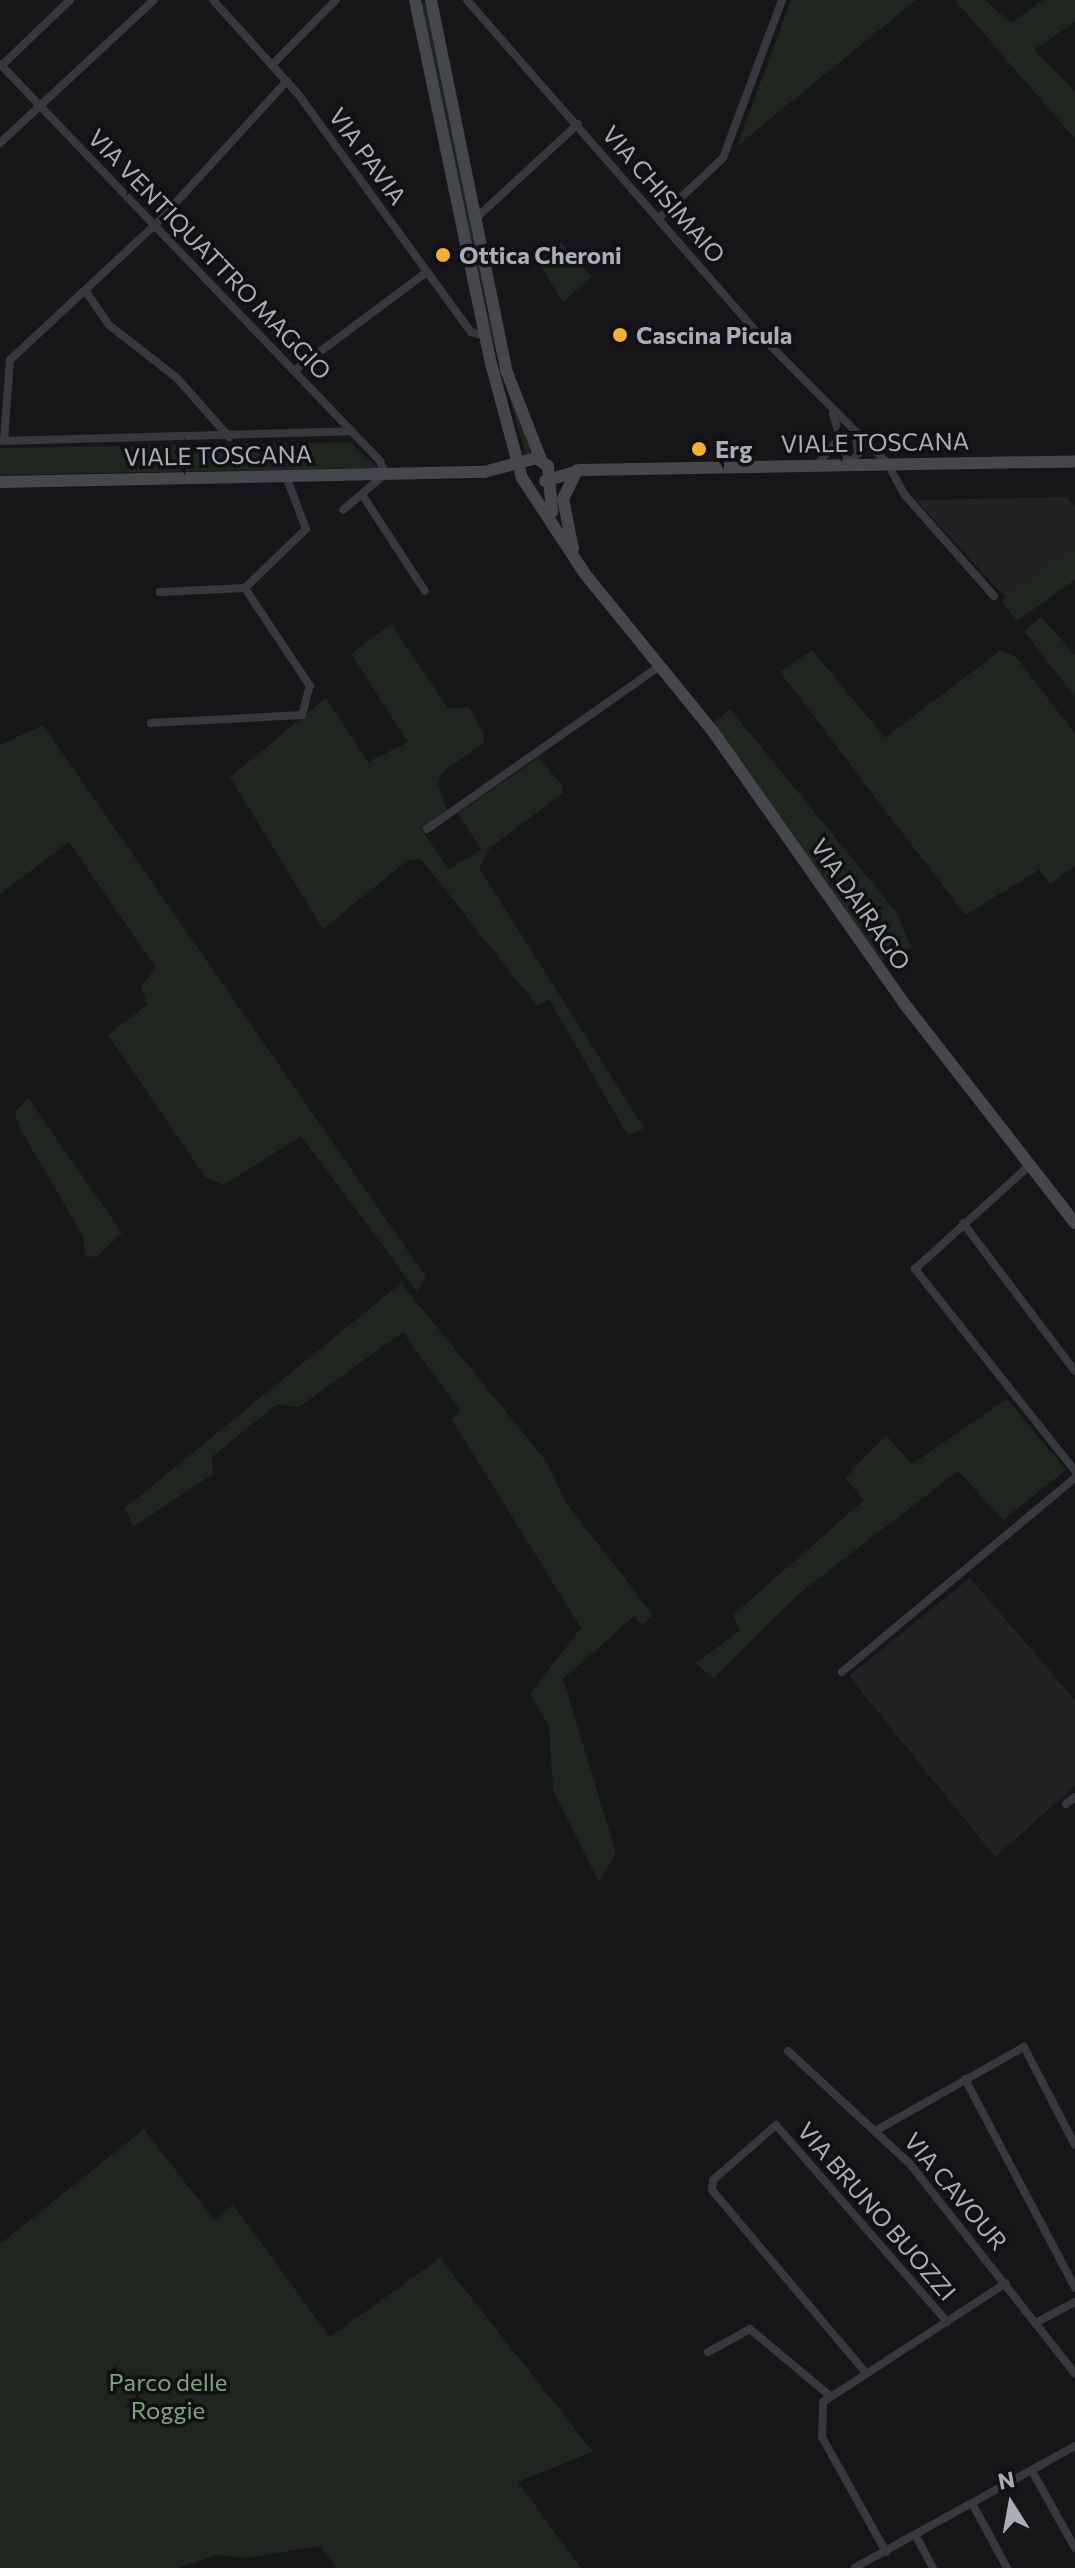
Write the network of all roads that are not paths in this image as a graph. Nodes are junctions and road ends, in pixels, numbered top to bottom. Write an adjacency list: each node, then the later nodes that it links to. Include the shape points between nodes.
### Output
1 (70, 0): 9 (street)
2 (154, 0): 12 (street)
3 (213, 0): 10 (street, VIA PAVIA)
4 (336, 0): 10 (street)
5 (415, 0): 20 (street)
6 (431, 0): 15 (street)
7 (467, 0): 13 (street, VIA CHISIMAIO)
8 (782, 0): 16 (street, via 721,161)
9 (1, 64): 12 (street, VIA VENTIQUATTRO MAGGIO)
10 (273, 64): 11 (street, VIA PAVIA)
11 (287, 81): 17 (street); 18 (street, VIA PAVIA)
12 (40, 106): 14 (street); 17 (street, VIA VENTIQUATTRO MAGGIO)
13 (578, 124): 15 (street); 16 (street, VIA CHISIMAIO)
14 (0, 143)
15 (474, 219): 28 (street, via 507,375)
16 (658, 219): 22 (street, VIA CHISIMAIO)
17 (155, 225): 19 (street); 21 (street, VIA VENTIQUATTRO MAGGIO)
18 (427, 272): 20 (street, VIA PAVIA, via 471,332); 21 (street)
19 (85, 290): 26 (street, via 109,325 174,375); 27 (street, via 6,365)
20 (485, 336): 33 (street)
21 (294, 371): 23 (street, VIA VENTIQUATTRO MAGGIO)
22 (833, 413): 24 (street, VIA CHISIMAIO); 25 (street, VIA CHISIMAIO)
23 (352, 431): 26 (street, VIALE TOSCANA); 36 (street, VIA VENTIQUATTRO MAGGIO)
24 (838, 434): 31 (street); 32 (street, VIA CHISIMAIO)
25 (856, 435): 30 (street, VIA CHISIMAIO); 32 (street, via 858,454)
26 (229, 437): 27 (street, VIALE TOSCANA)
27 (2, 441)
28 (543, 461): 33 (street, VIALE TOSCANA); 34 (street, VIALE TOSCANA); 38 (street)
29 (1075, 461): 30 (street, VIALE TOSCANA)
30 (888, 464): 32 (street, VIALE TOSCANA); 48 (street, VIA CHISIMAIO)
31 (817, 465): 32 (street, VIALE TOSCANA); 34 (street, VIALE TOSCANA)
32 (848, 465)
33 (523, 466): 35 (street, VIALE TOSCANA); 40 (street)
34 (579, 470): 38 (street, VIALE TOSCANA); 44 (street, via 563,499)
35 (484, 472): 36 (street, VIALE TOSCANA); 40 (street, VIALE TOSCANA)
36 (385, 474): 37 (street, VIALE TOSCANA); 41 (street)
37 (286, 476): 39 (street, VIALE TOSCANA); 45 (street, via 306,529)
38 (548, 477): 40 (street, VIALE TOSCANA); 43 (street)
39 (0, 482)
40 (527, 483): 43 (street)
41 (363, 496): 42 (street); 46 (street)
42 (343, 510)
43 (553, 514): 44 (street, VIA DAIRAGO)
44 (577, 563): 49 (street, VIA DAIRAGO)
45 (245, 588): 47 (street); 50 (street, via 310,686 302,715)
46 (425, 591)
47 (160, 592)
48 (994, 596)
49 (660, 666): 51 (street); 52 (street, VIA DAIRAGO)
50 (151, 723)
51 (427, 829)
52 (1030, 1165): 53 (street); 54 (street, VIA DAIRAGO)
53 (963, 1223): 55 (street); 56 (street, via 915,1269)
54 (1075, 1223)
55 (1075, 1371)
56 (1075, 1471)
57 (1075, 1478): 58 (street)
58 (842, 1672)
59 (1075, 1797): 60 (street)
60 (1066, 1804)
61 (788, 2051): 63 (street, VIA CAVOUR)
62 (965, 2079): 63 (street); 64 (street, via 1024,2047); 66 (street)
63 (877, 2130): 65 (street, VIA CAVOUR)
64 (1075, 2145)
65 (1006, 2283): 68 (street); 69 (street, VIA CAVOUR)
66 (1075, 2288)
67 (1075, 2302): 69 (street)
68 (947, 2322): 71 (street); 71 (street, VIA BRUNO BUOZZI, via 776,2125 713,2180 712,2190)
69 (1037, 2322): 72 (street, VIA CAVOUR)
70 (708, 2352): 73 (street, via 750,2329)
71 (866, 2373): 73 (street)
72 (1075, 2374)
73 (829, 2395): 79 (street, via 822,2437)
74 (1075, 2446): 75 (street)
75 (1032, 2471): 76 (street); 78 (street)
76 (973, 2505): 77 (street); 82 (street)
77 (916, 2536): 79 (street); 81 (street)
78 (1075, 2548)
79 (886, 2552): 80 (street)
80 (854, 2568)
81 (933, 2568)
82 (1007, 2568)

